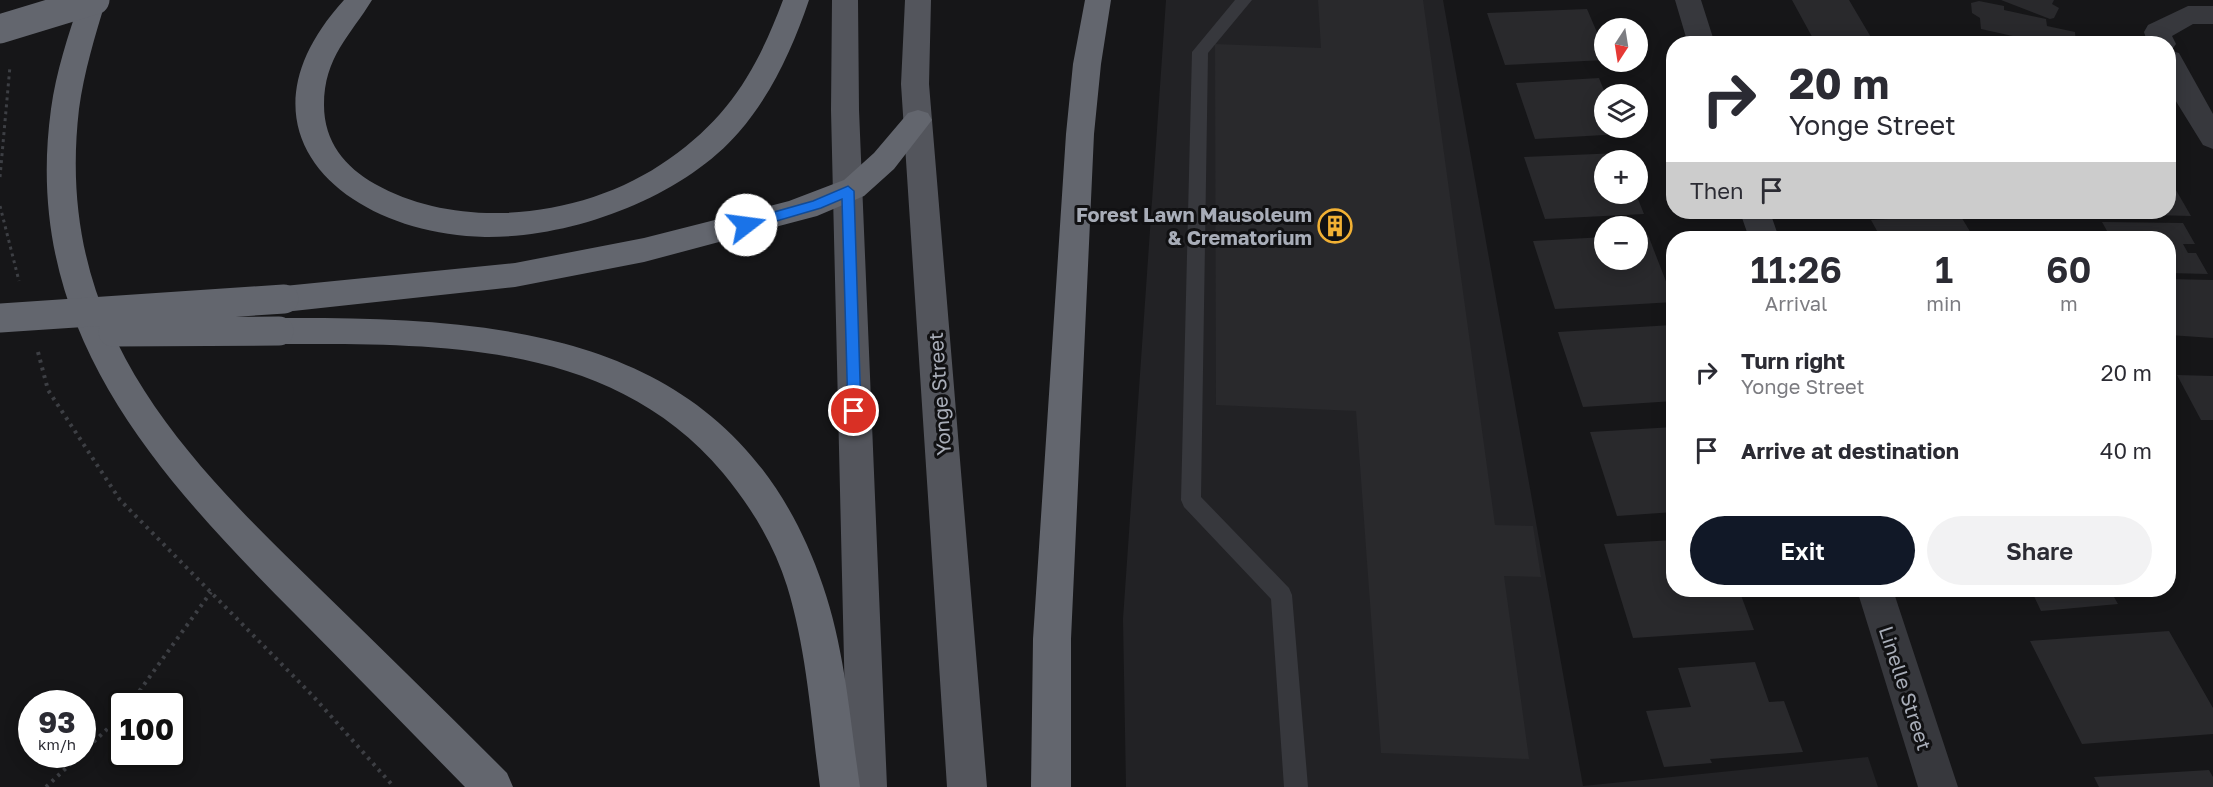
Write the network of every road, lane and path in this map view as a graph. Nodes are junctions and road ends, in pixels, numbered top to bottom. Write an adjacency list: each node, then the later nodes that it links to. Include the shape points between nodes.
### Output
1 (94, 0): 10 (highway, bridge); 33 (highway, via 78,37 64,104 60,173 76,279 123,388 146,424 210,503)
2 (359, 0): 3 (highway, via 332,33 315,76 309,110 319,147 337,173 376,201 441,221 495,225 545,219 616,200 644,188 699,152 728,125 759,84)
3 (796, 0)
4 (845, 0): 18 (main road)
5 (918, 0): 15 (main road, Yonge Street)
6 (1098, 0): 37 (highway, via 1087,64 1080,146 1052,639)
7 (1244, 0): 38 (lane, via 1200,51 1191,500 1281,595)
8 (1688, 0): 11 (street)
9 (2213, 15): 12 (street, via 2188,15 2157,32)
10 (0, 28)
11 (1699, 36)
12 (2159, 36)
13 (12, 61): 17 (path)
14 (2176, 76): 16 (street)
15 (918, 120): 18 (highway, via 884,161); 36 (main road, Yonge Street)
16 (2213, 138)
17 (0, 177)
18 (848, 191): 21 (highway, via 817,205 741,226 550,269); 35 (main road)
19 (0, 206): 20 (path)
20 (21, 287)
21 (282, 315): 22 (highway, bridge); 23 (highway, bridge, via 66,332); 34 (highway, via 464,336 550,351 629,380 697,424 755,484 778,521 796,562 811,608 821,659)
22 (0, 318)
23 (0, 328)
24 (36, 344): 25 (path, via 48,390 120,500)
25 (211, 592): 27 (path); 32 (path, via 313,696)
26 (1877, 597): 39 (street, Linelle Street)
27 (140, 690)
28 (108, 729): 29 (path)
29 (96, 740)
30 (67, 768): 31 (path)
31 (46, 787)
32 (394, 787)
33 (493, 787)
34 (840, 787)
35 (867, 787)
36 (967, 787)
37 (1051, 787)
38 (1296, 787)
39 (1938, 787)

